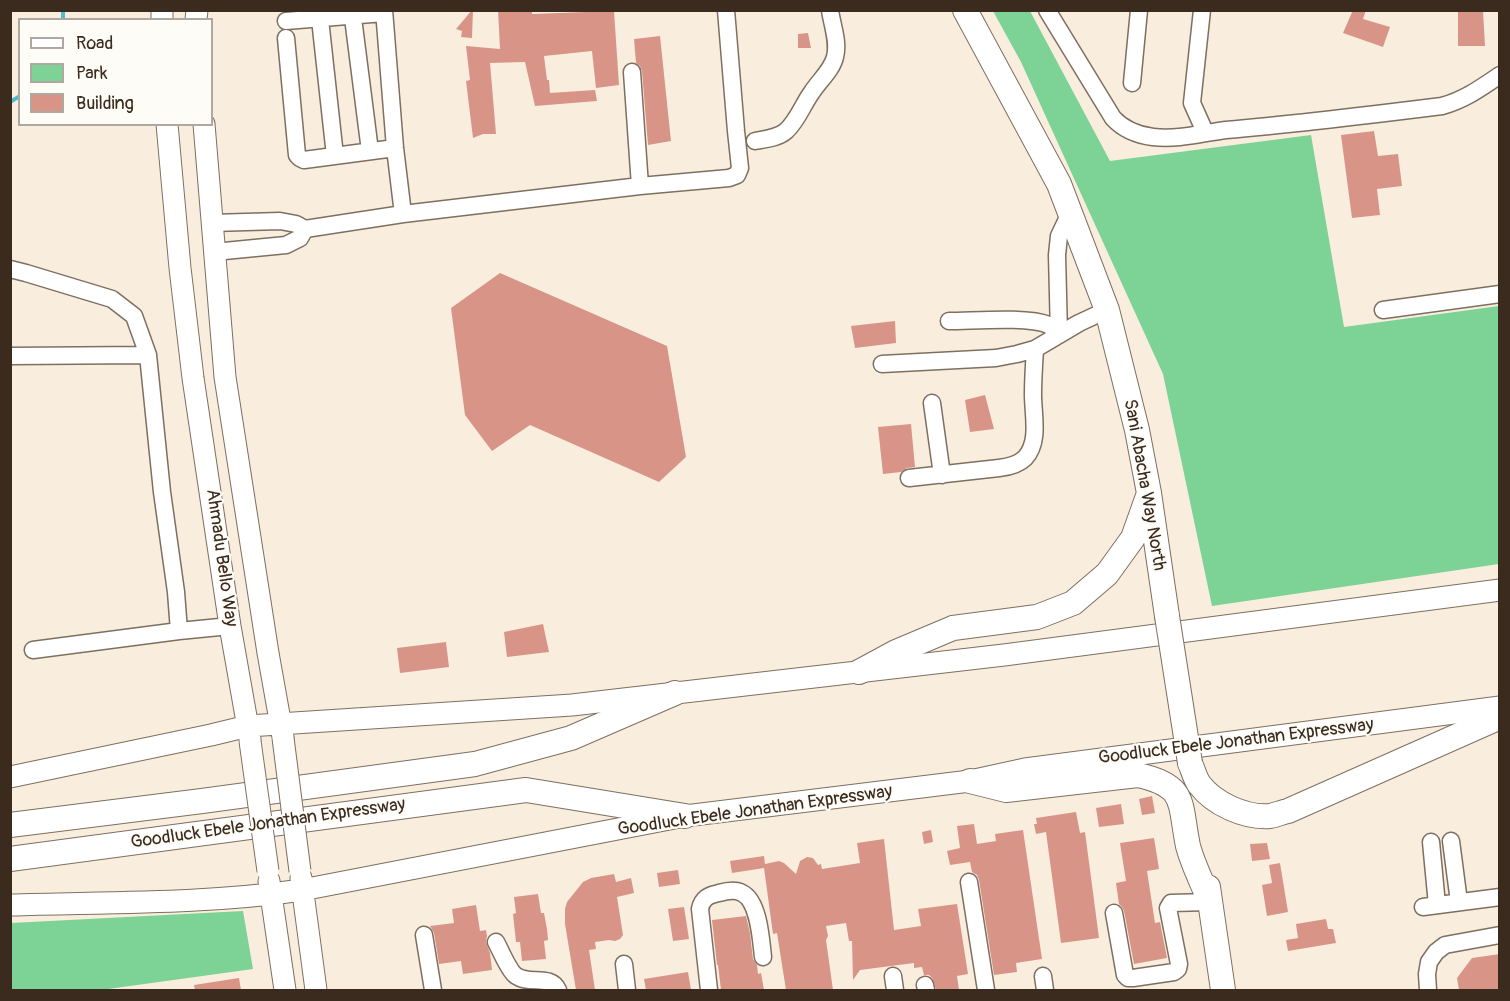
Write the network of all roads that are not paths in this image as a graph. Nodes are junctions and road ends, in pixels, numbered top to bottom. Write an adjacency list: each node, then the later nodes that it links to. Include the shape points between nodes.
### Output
1 (726, 10): 20 (lane, via 740,168 737,175)
2 (830, 10): 16 (lane, via 837,46 832,64 786,131)
3 (966, 10): 21 (highway, Sani Abacha Way North, via 1059,184)
4 (1047, 10): 15 (lane, via 1120,126 1154,137)
5 (1139, 10): 12 (lane)
6 (1202, 10): 15 (lane, via 1192,104)
7 (384, 12): 8 (lane); 17 (lane)
8 (352, 13): 9 (lane); 18 (lane)
9 (320, 14): 19 (lane); 19 (lane, via 286,29 297,155 304,160)
10 (632, 72): 20 (lane)
11 (1500, 75): 15 (lane, via 1468,96 1442,106)
12 (1132, 83)
13 (167, 126): 41 (main road, Ahmadu Bello Way, via 193,378)
14 (204, 126): 23 (main road, Ahmadu Bello Way)
15 (1205, 132)
16 (755, 141)
17 (395, 148): 18 (lane); 22 (lane)
18 (370, 151): 19 (lane)
19 (335, 156)
20 (640, 186): 22 (lane)
21 (1070, 213): 28 (highway, Sani Abacha Way North); 31 (lane, via 1059,236 1057,255)
22 (402, 214): 24 (lane)
23 (212, 223): 24 (lane, via 280,221); 25 (main road, Ahmadu Bello Way)
24 (305, 229): 25 (lane, via 300,238 286,245)
25 (214, 252): 48 (main road, Ahmadu Bello Way, via 225,377)
26 (10, 269): 33 (lane, via 112,299 134,316)
27 (1500, 294): 29 (lane)
28 (1107, 310): 31 (lane); 39 (highway, Sani Abacha Way North)
29 (1383, 310)
30 (949, 321): 31 (lane, via 1041,323 1052,326)
31 (1059, 335): 32 (lane)
32 (1035, 349): 35 (lane, via 996,358); 37 (lane, via 1034,435 1025,458 1012,466)
33 (147, 355): 34 (lane); 42 (lane)
34 (10, 356)
35 (882, 363)
36 (932, 403): 37 (lane)
37 (942, 475): 38 (lane)
38 (909, 478)
39 (1149, 493): 44 (highway, via 1133,538 1107,574 1072,603 1037,617 953,628); 50 (highway, Sani Abacha Way North, bridge)
40 (1500, 590): 44 (main road)
41 (230, 626): 42 (lane); 49 (main road, Ahmadu Bello Way)
42 (180, 631): 43 (lane)
43 (33, 650)
44 (859, 672): 45 (main road)
45 (675, 693): 48 (main road); 55 (highway, Goodluck Ebele Jonathan Expressway, via 571,738 475,764)
46 (1500, 707): 52 (main road, Goodluck Ebele Jonathan Expressway, via 1025,769)
47 (1500, 717): 50 (highway, via 1270,816 1234,810 1212,798 1198,783)
48 (282, 730): 49 (main road); 60 (main road, Ahmadu Bello Way, bridge)
49 (249, 733): 51 (main road, via 211,735); 61 (main road, Ahmadu Bello Way, bridge)
50 (1190, 763): 63 (highway, Sani Abacha Way North)
51 (10, 777)
52 (970, 781): 54 (main road, Goodluck Ebele Jonathan Expressway); 63 (highway, via 1006,790 1138,775 1166,784 1180,801 1189,848)
53 (10, 811): 55 (highway)
54 (686, 816): 59 (highway, Goodluck Ebele Jonathan Expressway, via 526,790); 60 (main road, Goodluck Ebele Jonathan Expressway)
55 (63, 818): 56 (highway, Goodluck Ebele Jonathan Expressway)
56 (10, 825)
57 (1451, 841): 64 (lane)
58 (1431, 842): 64 (lane, via 1430,906)
59 (13, 859)
60 (301, 881): 61 (main road, Goodluck Ebele Jonathan Expressway); 73 (main road, Ahmadu Bello Way)
61 (271, 895): 65 (main road, Goodluck Ebele Jonathan Expressway); 72 (main road, Ahmadu Bello Way)
62 (1500, 897): 64 (lane)
63 (1210, 902): 66 (lane, via 1172,903 1168,908 1178,969 1133,978 1125,975); 80 (highway, Sani Abacha Way North)
64 (1459, 902)
65 (10, 905)
66 (1114, 913)
67 (424, 935): 74 (lane)
68 (1500, 935): 81 (lane, via 1445,945 1429,962)
69 (496, 942): 75 (lane, via 517,977 548,981)
70 (763, 957): 77 (lane, via 757,914 747,896 731,891 704,898 700,909)
71 (624, 964): 76 (lane)
72 (285, 990)
73 (316, 990)
74 (433, 990)
75 (558, 990)
76 (627, 990)
77 (709, 990)
78 (976, 990): 79 (lane, via 966,889)
79 (986, 990)
80 (1223, 990)
81 (1428, 990)

